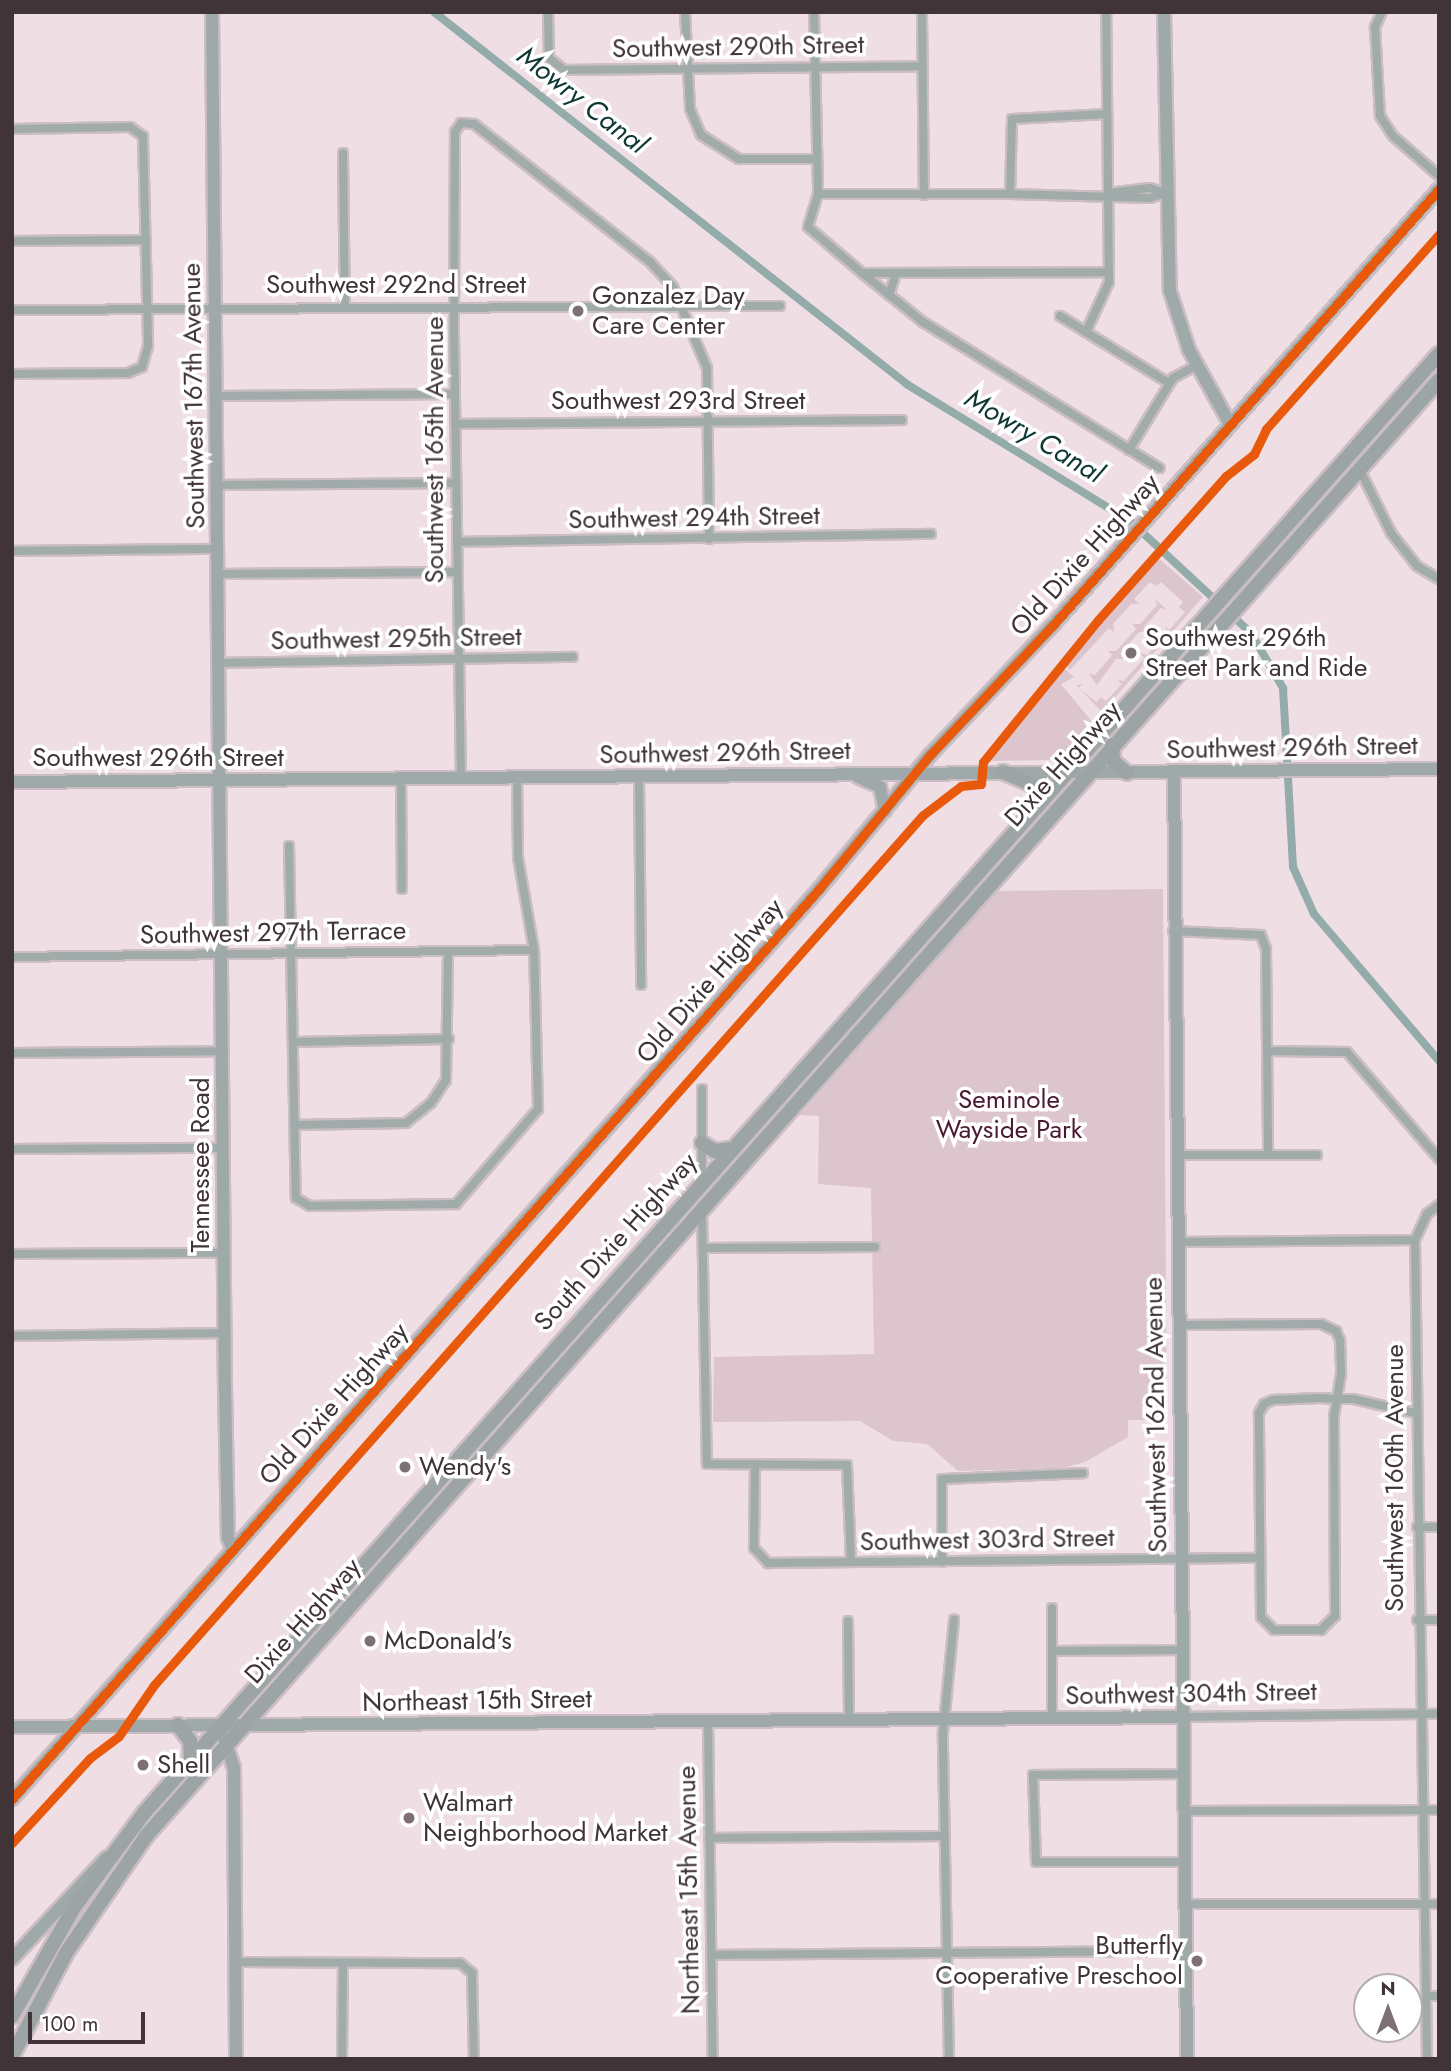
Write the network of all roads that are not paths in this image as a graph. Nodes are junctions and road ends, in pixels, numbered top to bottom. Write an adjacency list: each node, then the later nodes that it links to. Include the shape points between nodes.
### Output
1 (212, 12): 32 (street, Southwest 167th Avenue)
2 (548, 12): 11 (street, Southwest 290th Street, via 548,53 555,66)
3 (685, 12): 11 (street)
4 (814, 12): 9 (street)
5 (922, 12): 10 (street)
6 (1106, 12): 12 (street)
7 (1164, 12): 19 (street)
8 (1382, 12): 16 (street, via 1375,27 1380,116 1393,136)
9 (815, 66): 10 (street, Southwest 290th Street); 11 (street, Southwest 290th Street); 15 (street)
10 (922, 66): 22 (street)
11 (687, 67): 15 (street, via 692,118 718,150 745,160)
12 (1107, 114): 18 (street); 21 (street, via 1012,118)
13 (12, 129): 23 (street, via 138,130 145,143)
14 (343, 153): 33 (street)
15 (817, 159): 20 (street)
16 (1439, 176)
17 (1439, 189): 49 (street, Old Dixie Highway)
18 (1108, 193): 19 (street, via 1150,198); 21 (street); 25 (street)
19 (1166, 193): 39 (street, via 1170,291)
20 (818, 194): 22 (street); 27 (street, via 809,216 810,232)
21 (1010, 194): 22 (street)
22 (924, 195)
23 (146, 240): 24 (street); 34 (street)
24 (12, 241)
25 (1109, 272): 26 (street); 37 (street, via 1105,299)
26 (896, 273): 27 (street); 28 (street)
27 (862, 274): 28 (street)
28 (889, 295): 50 (street, via 923,322)
29 (682, 304): 30 (street, Southwest 292nd Street); 30 (street, Southwest 165th Avenue, via 650,262 474,124 461,123 455,132); 31 (street, Southwest 292nd Street); 47 (street, via 706,360)
30 (455, 305): 33 (street, Southwest 292nd Street); 44 (street, Southwest 165th Avenue)
31 (780, 306)
32 (216, 307): 33 (street, Southwest 292nd Street); 34 (street, Southwest 292nd Street); 45 (street, Southwest 167th Avenue)
33 (345, 307)
34 (147, 309): 35 (street, Southwest 292nd Street); 41 (street, via 148,355 136,371)
35 (12, 310)
36 (1060, 316): 37 (street)
37 (1086, 332): 43 (street)
38 (1439, 354): 40 (highway, Dixie Highway)
39 (1196, 366): 43 (street); 49 (street)
40 (1425, 369): 51 (highway, Dixie Highway); 53 (highway, via 1417,391 1359,457)
41 (12, 374)
42 (1439, 380): 53 (highway, Dixie Highway)
43 (1169, 383): 50 (street)
44 (455, 394): 45 (street); 48 (street, Southwest 165th Avenue)
45 (217, 396): 55 (street, Southwest 167th Avenue)
46 (902, 420): 47 (street, Southwest 293rd Street)
47 (708, 422): 48 (street, Southwest 293rd Street); 57 (street)
48 (455, 424): 54 (street, Southwest 165th Avenue)
49 (1230, 424): 70 (street, Old Dixie Highway)
50 (1129, 450): 52 (street)
51 (1346, 455): 61 (highway, via 1341,473 1293,528); 65 (highway, Dixie Highway)
52 (1158, 468)
53 (1359, 468): 61 (highway, Dixie Highway); 64 (street, via 1391,533 1417,566)
54 (456, 483): 55 (street); 58 (street, Southwest 165th Avenue)
55 (218, 485): 59 (street, Southwest 167th Avenue)
56 (931, 534): 57 (street, Southwest 294th Street)
57 (709, 539): 58 (street, Southwest 294th Street)
58 (457, 542): 62 (street, Southwest 165th Avenue)
59 (219, 549): 60 (street); 63 (street, Southwest 167th Avenue)
60 (12, 551)
61 (1283, 552): 69 (highway, Dixie Highway)
62 (457, 572): 63 (street); 67 (street, Southwest 165th Avenue)
63 (219, 574): 68 (street, Southwest 167th Avenue)
64 (1439, 579)
65 (1173, 649): 77 (highway, Dixie Highway); 78 (highway, via 1165,670 1091,755)
66 (573, 657): 67 (street, Southwest 295th Street)
67 (458, 660): 68 (street, Southwest 295th Street); 82 (street, Southwest 165th Avenue)
68 (220, 663): 84 (street, Southwest 167th Avenue)
69 (1112, 745): 76 (highway, via 1113,761); 78 (highway, Dixie Highway)
70 (937, 748): 73 (street); 75 (street, Old Dixie Highway)
71 (1439, 769): 72 (street, Southwest 296th Street)
72 (1174, 771): 76 (street, Southwest 296th Street); 92 (street, Southwest 162nd Avenue)
73 (949, 772): 74 (street, Southwest 296th Street); 75 (street, Southwest 296th Street)
74 (1003, 772): 77 (street, Southwest 296th Street); 86 (highway, via 1034,785)
75 (916, 773): 79 (street, Southwest 296th Street); 87 (street, Old Dixie Highway)
76 (1126, 773): 78 (street, Southwest 296th Street)
77 (1062, 774): 78 (street, Southwest 296th Street); 86 (highway, Dixie Highway); 91 (highway, via 1056,795 985,877)
78 (1087, 774): 91 (highway, Dixie Highway)
79 (851, 775): 80 (street, Southwest 296th Street); 87 (street, via 880,787)
80 (639, 777): 83 (street, Southwest 296th Street); 99 (street)
81 (401, 778): 82 (street, Southwest 296th Street); 84 (street, Southwest 296th Street); 89 (street)
82 (461, 778): 83 (street, Southwest 296th Street)
83 (517, 778): 93 (street, via 518,857)
84 (221, 779): 85 (street, Southwest 296th Street); 96 (street, Tennessee Road)
85 (12, 782)
86 (1038, 802): 90 (highway, Dixie Highway)
87 (885, 810): 141 (street, Old Dixie Highway)
88 (289, 846): 94 (street)
89 (402, 889)
90 (960, 890): 98 (highway, Dixie Highway); 100 (highway, via 950,915 899,972)
91 (974, 901): 100 (highway, Dixie Highway)
92 (1173, 931): 104 (street, via 1261,935); 115 (street, Southwest 162nd Avenue)
93 (534, 950): 95 (street, Southwest 297th Terrace); 109 (street, via 538,1109 456,1204 301,1204 293,1189)
94 (292, 953): 95 (street, Southwest 297th Terrace); 96 (street, Southwest 297th Terrace); 102 (street)
95 (448, 953): 101 (street)
96 (223, 954): 97 (street, Southwest 297th Terrace); 103 (street, Tennessee Road)
97 (12, 957)
98 (880, 981): 106 (highway, via 881,991 827,1054); 108 (highway, Dixie Highway)
99 (641, 985)
100 (900, 985): 106 (highway, Dixie Highway)
101 (449, 1038): 102 (street); 109 (street, via 446,1080 431,1104 406,1123)
102 (293, 1042): 109 (street)
103 (224, 1051): 105 (street); 112 (street, Tennessee Road)
104 (1268, 1051): 114 (street); 117 (street, via 1347,1052)
105 (12, 1053)
106 (816, 1079): 119 (highway, Dixie Highway)
107 (702, 1089): 110 (street)
108 (762, 1114): 111 (highway, South Dixie Highway)
109 (294, 1125)
110 (702, 1143): 111 (highway, via 715,1151); 118 (street)
111 (734, 1146): 118 (highway, South Dixie Highway); 121 (highway, via 735,1157 705,1193)
112 (223, 1148): 113 (street); 127 (street, Tennessee Road)
113 (12, 1149)
114 (1268, 1154): 115 (street); 116 (street)
115 (1175, 1155): 123 (street, Southwest 162nd Avenue)
116 (1317, 1155)
117 (1439, 1159)
118 (702, 1182): 124 (highway, via 670,1231); 132 (highway, South Dixie Highway)
119 (725, 1182): 121 (highway, South Dixie Highway)
120 (1439, 1205): 122 (street, via 1427,1214)
121 (702, 1208): 124 (highway, South Dixie Highway); 126 (street)
122 (1415, 1240): 123 (street); 134 (street, Southwest 160th Avenue)
123 (1176, 1242): 129 (street, Southwest 162nd Avenue)
124 (668, 1245): 136 (highway, Dixie Highway)
125 (874, 1247): 126 (street)
126 (703, 1248): 135 (street, via 707,1464)
127 (224, 1252): 128 (street); 130 (street, Tennessee Road)
128 (12, 1254)
129 (1179, 1325): 133 (street, via 1321,1324 1336,1331 1341,1374); 142 (street, Southwest 162nd Avenue)
130 (224, 1333): 131 (street); 141 (street, Tennessee Road, via 228,1538)
131 (12, 1336)
132 (533, 1373): 136 (highway, via 521,1399 470,1456); 137 (highway, Dixie Highway)
133 (1337, 1399): 134 (street); 143 (street, via 1264,1404 1259,1413); 143 (street, via 1335,1616 1331,1625 1321,1630 1265,1626)
134 (1415, 1413): 139 (street, Southwest 160th Avenue)
135 (755, 1464): 144 (street, Southwest 303rd Street, via 754,1548 760,1558 768,1563); 144 (street, via 847,1465)
136 (473, 1466): 146 (highway, Dixie Highway)
137 (443, 1474): 146 (highway, via 444,1486 395,1544); 152 (highway, Dixie Highway)
138 (1083, 1474): 145 (street, via 942,1479)
139 (1417, 1527): 140 (street); 149 (street, Southwest 160th Avenue)
140 (1439, 1527)
141 (233, 1549): 167 (street, Old Dixie Highway)
142 (1180, 1558): 143 (street, Southwest 303rd Street); 145 (street, Southwest 303rd Street); 153 (street, Southwest 162nd Avenue)
143 (1259, 1558)
144 (851, 1562): 145 (street, Southwest 303rd Street)
145 (942, 1562)
146 (386, 1565): 162 (highway, Dixie Highway)
147 (1052, 1608): 154 (street)
148 (954, 1620): 160 (street)
149 (1418, 1620): 150 (street); 155 (street, Southwest 160th Avenue)
150 (1439, 1620)
151 (848, 1621): 159 (street)
152 (302, 1633): 162 (highway, via 298,1650 254,1700); 164 (highway, Dixie Highway)
153 (1181, 1650): 154 (street); 157 (street, Southwest 162nd Avenue)
154 (1053, 1651): 158 (street)
155 (1418, 1714): 156 (street, Southwest 304th Street); 157 (street, Southwest 304th Street); 173 (street, Southwest 160th Avenue)
156 (1439, 1714)
157 (1182, 1717): 158 (street, Southwest 304th Street); 171 (street, Southwest 162nd Avenue)
158 (1052, 1718): 160 (street, Southwest 304th Street)
159 (849, 1719): 160 (street, Northeast 15th Street); 161 (street, Northeast 15th Street)
160 (943, 1719): 176 (street)
161 (708, 1720): 162 (street, Northeast 15th Street); 177 (street, Northeast 15th Avenue)
162 (252, 1723): 164 (street, Northeast 15th Street); 168 (highway, Dixie Highway)
163 (178, 1725): 164 (street, Northeast 15th Street); 167 (street, Northeast 15th Street); 170 (highway, via 190,1741)
164 (220, 1726): 168 (street); 170 (highway, Dixie Highway)
165 (12, 1727): 166 (street, Northeast 15th Street)
166 (32, 1727): 167 (street, Northeast 15th Street); 169 (street, via 47,1737)
167 (74, 1727): 169 (street, Old Dixie Highway)
168 (229, 1742): 187 (street, via 234,1768); 192 (highway, Dixie Highway, via 146,1836 94,1908)
169 (52, 1752): 172 (street, Old Dixie Highway)
170 (191, 1759): 178 (highway, Dixie Highway)
171 (1183, 1774): 175 (street, Southwest 162nd Avenue); 179 (street, via 1032,1775 1036,1862)
172 (12, 1799)
173 (1421, 1810): 174 (street); 175 (street); 181 (street, Southwest 160th Avenue)
174 (1439, 1810)
175 (1184, 1811): 179 (street, Southwest 162nd Avenue)
176 (944, 1836): 177 (street); 185 (street)
177 (709, 1838): 184 (street, Northeast 15th Avenue)
178 (107, 1857): 186 (street); 191 (highway, Dixie Highway)
179 (1185, 1862): 180 (street, Southwest 162nd Avenue)
180 (1185, 1904): 181 (street); 183 (street, Southwest 162nd Avenue)
181 (1422, 1904): 182 (street); 189 (street)
182 (1439, 1904)
183 (1186, 1951): 185 (street); 198 (street, Southwest 162nd Avenue)
184 (711, 1955): 185 (street); 196 (street, Northeast 15th Avenue)
185 (946, 1955): 197 (street)
186 (12, 1959)
187 (235, 1962): 188 (street); 193 (street)
188 (343, 1964): 194 (street); 195 (street, via 468,1967)
189 (1426, 1996): 190 (street); 199 (street)
190 (1439, 1996)
191 (12, 2017)
192 (13, 2054)
193 (236, 2059)
194 (342, 2059)
195 (474, 2059)
196 (713, 2059)
197 (949, 2059)
198 (1187, 2059)
199 (1427, 2059)

